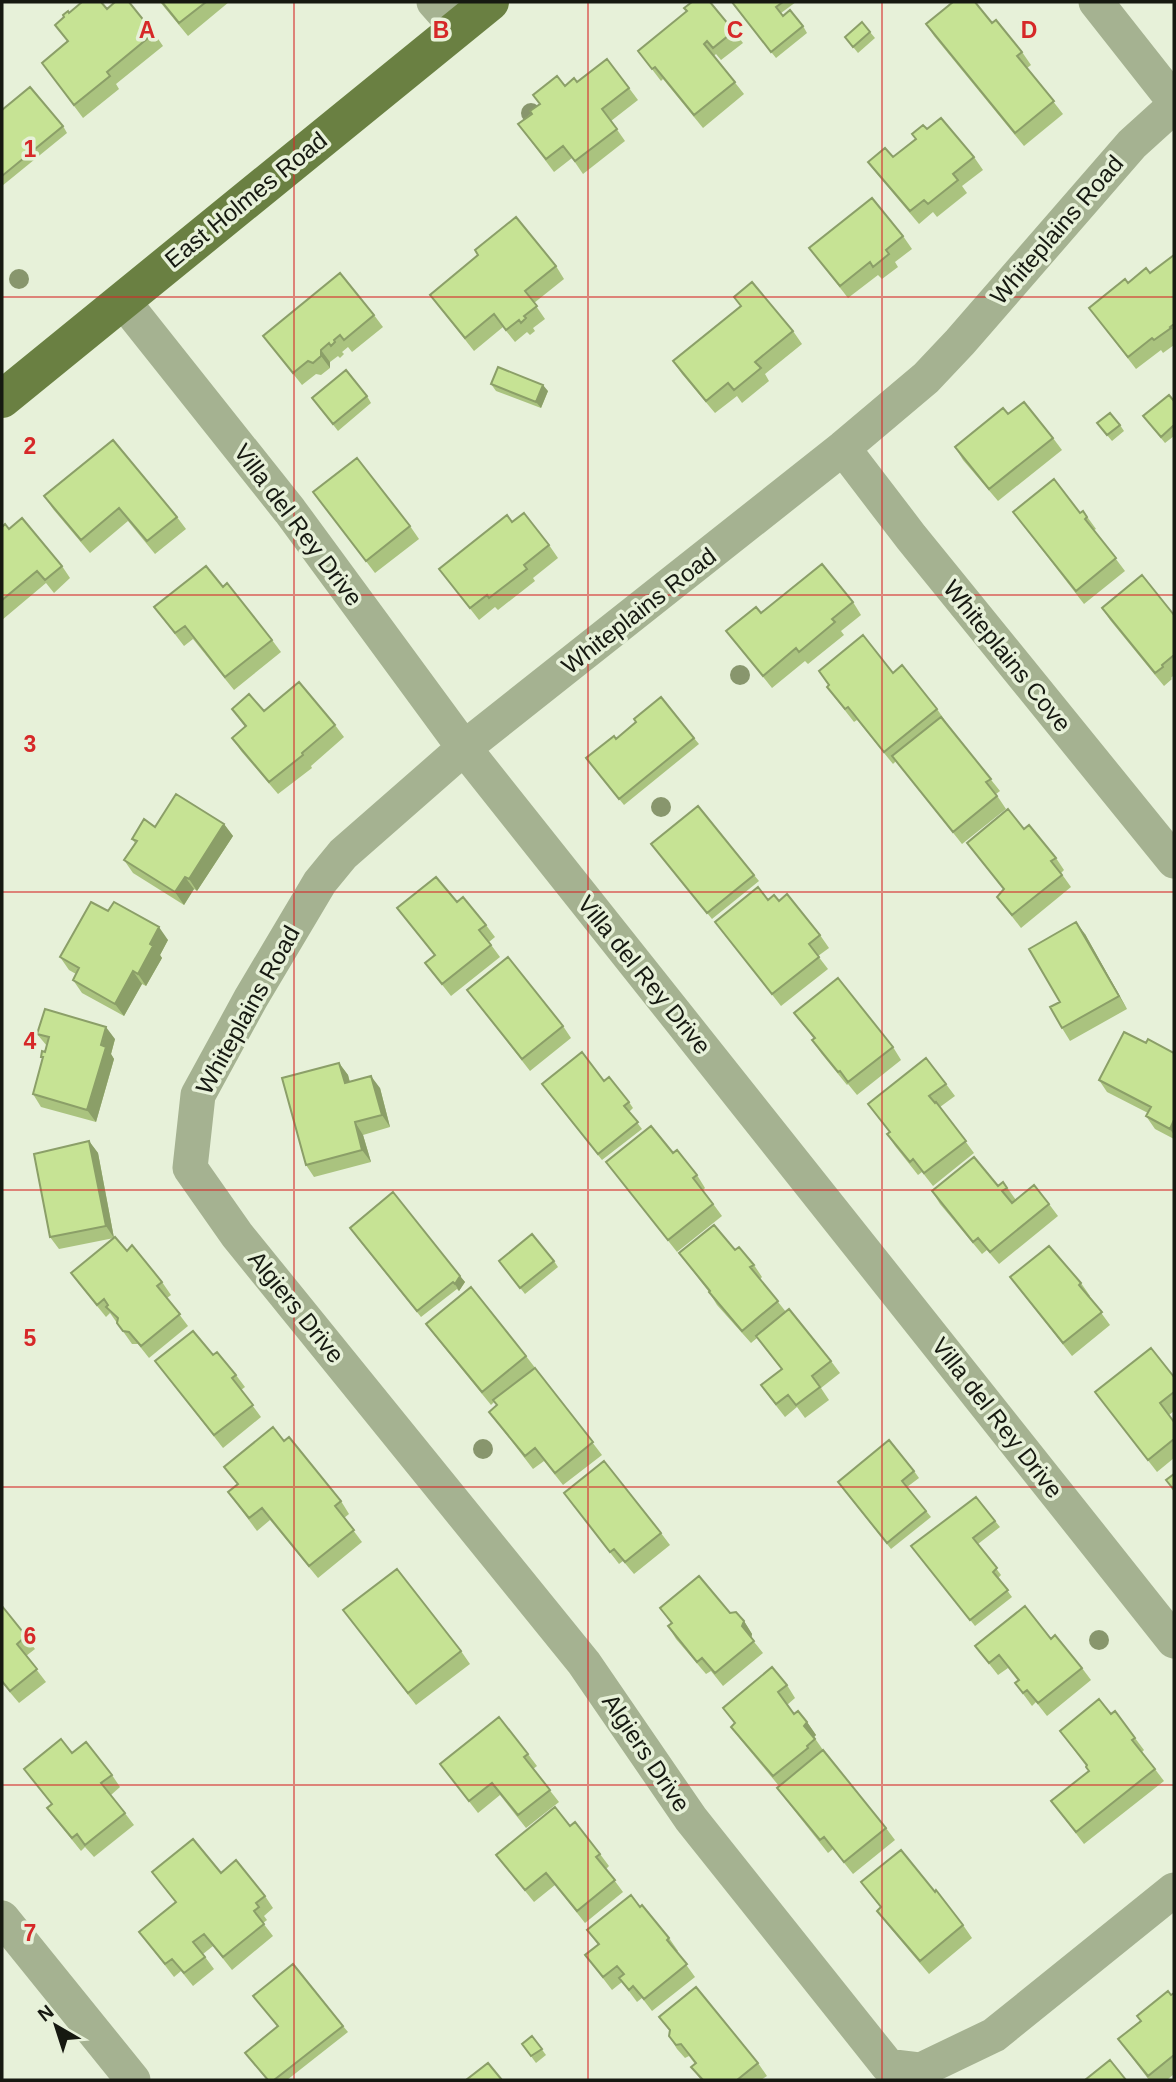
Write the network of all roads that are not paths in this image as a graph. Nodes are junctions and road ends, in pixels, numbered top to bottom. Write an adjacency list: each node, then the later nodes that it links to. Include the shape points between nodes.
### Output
1 (490, 2): 3 (main road, East Holmes Road)
2 (1096, 2): 4 (street)
3 (445, 15): 6 (main road, East Holmes Road)
4 (1174, 100)
5 (1174, 106): 8 (street, Whiteplains Road, via 1132,144 943,362)
6 (122, 301): 7 (main road, East Holmes Road); 9 (street, Villa del Rey Drive, via 290,511)
7 (2, 400)
8 (843, 449): 9 (street, Whiteplains Road); 10 (street, Whiteplains Cove)
9 (464, 748): 11 (street, Whiteplains Road, via 343,854 320,882 198,1095); 12 (street, Villa del Rey Drive)
10 (1174, 861)
11 (190, 1168): 13 (street, Algiers Drive, via 237,1235 584,1663 691,1819 888,2066 921,2070 995,2035)
12 (1174, 1641)
13 (1174, 1890)
14 (2, 1918): 15 (street)
15 (133, 2080)

